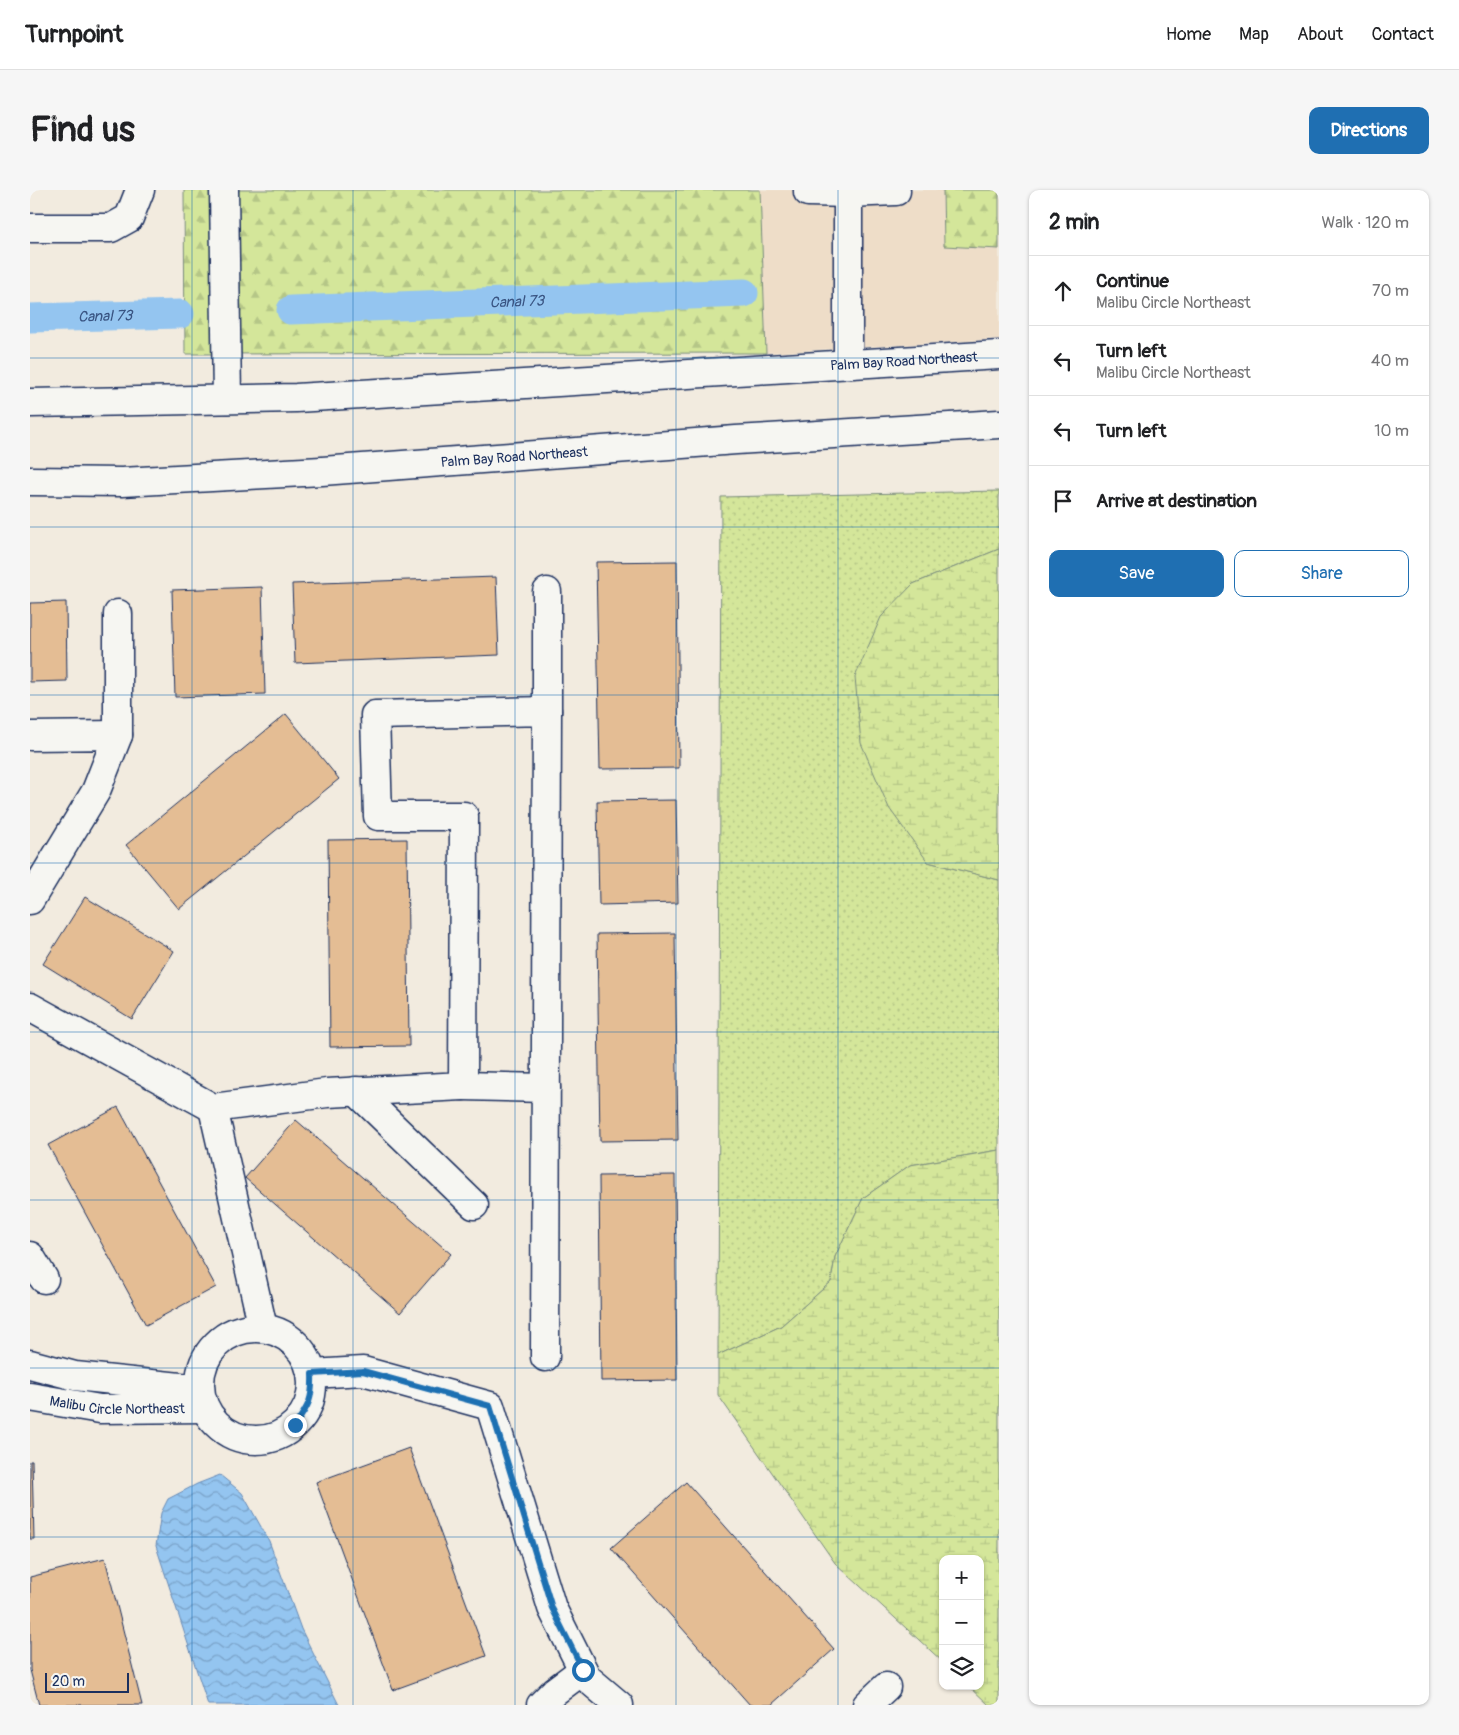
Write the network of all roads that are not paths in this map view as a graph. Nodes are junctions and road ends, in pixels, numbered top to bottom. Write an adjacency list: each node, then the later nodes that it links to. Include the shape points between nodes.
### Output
1 (140, 190): 6 (main road, via 129,218 111,228)
2 (224, 190): 9 (main road)
3 (808, 190): 5 (main road)
4 (896, 190): 5 (main road)
5 (848, 193): 8 (main road)
6 (30, 228)
7 (999, 355): 8 (main road, Palm Bay Road Northeast)
8 (848, 364): 9 (main road, Palm Bay Road Northeast)
9 (227, 399): 10 (main road, Palm Bay Road Northeast)
10 (30, 403)
11 (999, 424): 12 (main road, Palm Bay Road Northeast, via 322,471 122,482)
12 (30, 481)
13 (547, 592): 15 (main road)
14 (118, 614): 16 (main road)
15 (547, 711): 20 (main road, via 375,715 378,816 464,816); 21 (main road)
16 (118, 735): 17 (main road); 18 (main road, via 96,791)
17 (30, 736)
18 (30, 900)
19 (30, 1007): 23 (main road)
20 (463, 1086): 21 (main road); 22 (main road)
21 (546, 1088): 28 (main road)
22 (356, 1092): 23 (main road); 24 (main road)
23 (213, 1108): 27 (main road)
24 (474, 1205)
25 (30, 1256): 26 (main road)
26 (44, 1279)
27 (263, 1328): 30 (main road, via 284,1335 299,1347); 32 (main road, via 252,1327 231,1333 213,1346 200,1375)
28 (545, 1357)
29 (30, 1364): 32 (main road, Malibu Circle Northeast, via 74,1376)
30 (312, 1374): 32 (main road, via 312,1392 306,1410 295,1425 278,1437 260,1441 235,1437 219,1428); 33 (main road, via 363,1371 490,1406 552,1608)
31 (30, 1397): 32 (main road, Malibu Circle Northeast, via 100,1409)
32 (201, 1398)
33 (583, 1670): 34 (main road); 35 (main road, via 587,1678)
34 (541, 1705)
35 (619, 1705)

